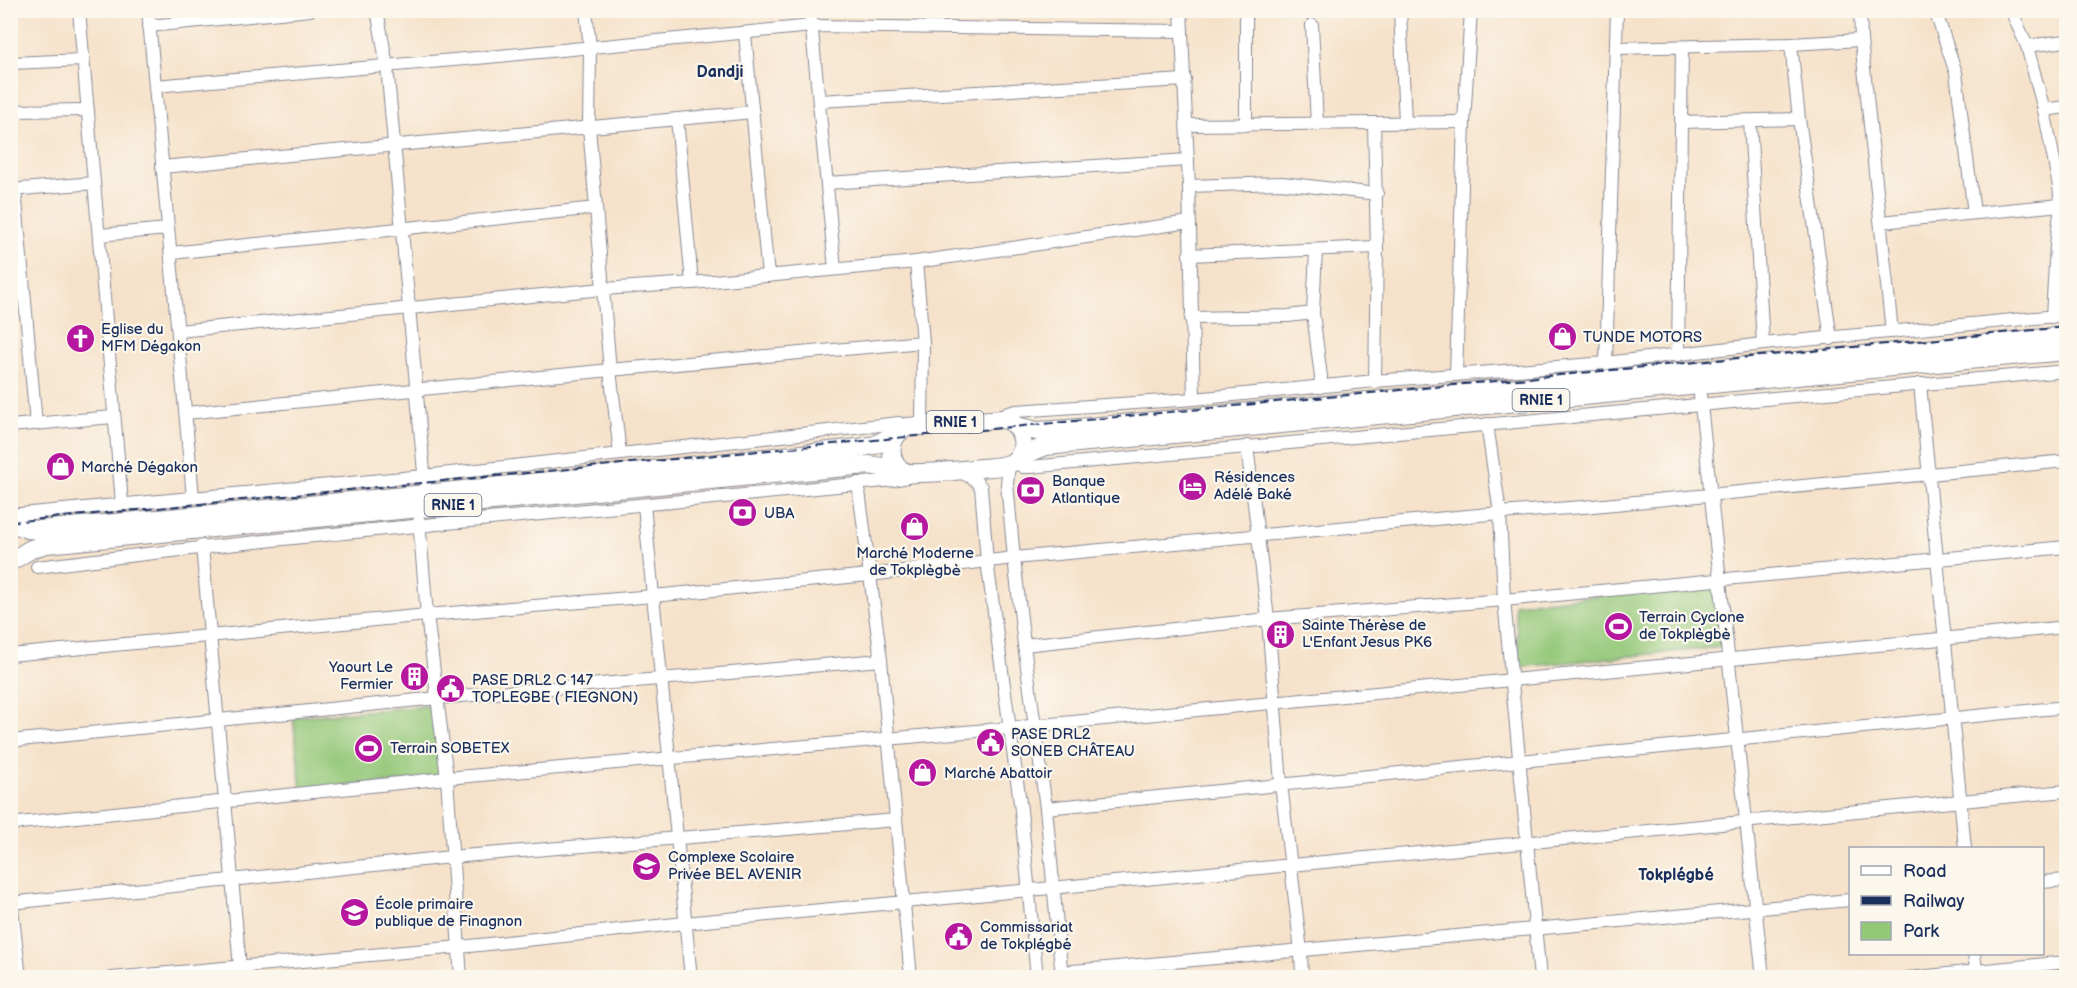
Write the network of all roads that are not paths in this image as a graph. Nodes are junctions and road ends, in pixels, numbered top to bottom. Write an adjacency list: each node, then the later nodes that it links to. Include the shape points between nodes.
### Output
1 (79, 10): 27 (street)
2 (148, 10): 16 (street)
3 (310, 10): 16 (street)
4 (377, 10): 29 (street)
5 (586, 10): 25 (street)
6 (810, 10): 17 (street)
7 (1181, 10): 18 (street)
8 (1246, 10): 47 (street)
9 (1400, 10): 43 (street)
10 (1471, 10): 41 (street)
11 (1617, 10): 26 (street)
12 (1860, 10): 20 (street)
13 (1935, 10): 60 (street, via 1956,73)
14 (2011, 10): 23 (street)
15 (1312, 25): 44 (street)
16 (149, 26): 31 (street)
17 (812, 26): 18 (street); 19 (street); 32 (street)
18 (1182, 31): 30 (street)
19 (745, 34): 25 (street); 37 (street)
20 (1861, 40): 22 (street); 62 (street)
21 (2067, 41): 23 (street)
22 (1791, 44): 24 (street); 38 (street)
23 (2027, 46): 35 (street)
24 (1682, 47): 26 (street); 42 (street)
25 (590, 48): 29 (street); 48 (street)
26 (1617, 48): 89 (street)
27 (83, 60): 28 (street); 34 (street)
28 (10, 63)
29 (387, 66): 31 (street); 49 (street)
30 (1185, 80): 32 (street); 46 (street)
31 (155, 86): 51 (street)
32 (819, 101): 53 (street)
33 (2067, 107): 35 (street)
34 (88, 110): 36 (street); 52 (street)
35 (2044, 110): 54 (street)
36 (10, 111)
37 (753, 112): 39 (street); 73 (street)
38 (1799, 119): 40 (street); 84 (street)
39 (677, 120): 48 (street); 74 (street)
40 (1750, 121): 42 (street); 86 (street)
41 (1464, 122): 43 (street); 92 (street)
42 (1681, 122): 88 (street)
43 (1405, 123): 45 (street)
44 (1317, 124): 45 (street); 47 (street)
45 (1374, 124): 57 (street)
46 (1187, 125): 47 (street); 50 (street)
47 (1246, 125)
48 (590, 127): 49 (street); 59 (street)
49 (394, 146): 51 (street); 64 (street)
50 (1188, 160): 53 (street); 55 (street)
51 (162, 167): 63 (street)
52 (94, 183): 56 (street); 65 (street)
53 (827, 183): 72 (street)
54 (2063, 185): 58 (street)
55 (1189, 186): 57 (street, via 1282,183); 61 (street)
56 (13, 190): 102 (street)
57 (1377, 194): 67 (street)
58 (2061, 205): 60 (street); 66 (street)
59 (596, 208): 64 (street); 75 (street)
60 (1974, 213): 62 (street)
61 (1189, 222): 70 (street); 71 (street)
62 (1881, 222): 82 (street)
63 (168, 229): 65 (street); 69 (street)
64 (402, 230): 69 (street); 76 (street)
65 (99, 235): 100 (street)
66 (2061, 244): 79 (street)
67 (1377, 247): 68 (street); 94 (street)
68 (1316, 250): 70 (street); 77 (street)
69 (171, 253): 81 (street)
70 (1189, 255): 80 (street)
71 (916, 262): 72 (street); 85 (street)
72 (835, 269): 73 (street)
73 (768, 276): 74 (street)
74 (692, 283): 75 (street)
75 (603, 289): 76 (street); 90 (street)
76 (409, 309): 81 (street); 97 (street)
77 (1313, 313): 80 (street); 96 (street)
78 (2067, 315): 79 (street)
79 (2052, 317): 82 (street)
80 (1191, 318): 98 (street)
81 (178, 331): 99 (street)
82 (1892, 332): 84 (street)
83 (2067, 336): 93 (highway, RNIE 1)
84 (1831, 339): 86 (street)
85 (923, 342): 90 (street); 105 (street)
86 (1763, 344): 93 (street)
87 (2067, 351): 93 (highway, RNIE 1)
88 (1678, 355): 89 (street); 93 (street)
89 (1606, 363): 92 (street)
90 (610, 370): 97 (street); 107 (street)
91 (2067, 371): 95 (street)
92 (1456, 375): 94 (street)
93 (1699, 378): 95 (street); 101 (highway, RNIE 1, via 1046,431); 103 (street); 108 (highway, RNIE 1, via 1046,446); 116 (street)
94 (1375, 381): 96 (street)
95 (1920, 384): 113 (street)
96 (1320, 387): 98 (street)
97 (417, 390): 99 (street); 115 (street)
98 (1194, 399): 101 (street, via 1016,411 1008,413)
99 (186, 412): 117 (street)
100 (113, 417): 102 (street); 118 (street)
101 (1009, 422): 105 (highway, RNIE 1); 108 (highway, via 1019,429 1023,442)
102 (36, 424): 104 (street)
103 (1487, 424): 106 (street); 120 (street)
104 (10, 426)
105 (909, 428): 107 (street, via 899,423); 110 (highway, via 892,444 893,461); 115 (highway, RNIE 1, via 875,445 858,448)
106 (1247, 446): 108 (street, via 1023,467); 124 (street)
107 (620, 453): 115 (street)
108 (1013, 461): 111 (highway, RNIE 1); 127 (street, via 1007,484)
109 (2067, 461): 113 (street)
110 (900, 470): 112 (highway, RNIE 1); 115 (highway, RNIE 1, via 869,465)
111 (959, 471): 112 (highway, RNIE 1); 129 (street, via 981,487)
112 (919, 473): 114 (street)
113 (1929, 474): 116 (street); 128 (street)
114 (858, 483): 119 (street); 132 (street)
115 (422, 493): 117 (street); 122 (highway, RNIE 1, via 40,530); 123 (street); 130 (highway, RNIE 1, via 46,544)
116 (1711, 495): 120 (street); 133 (street)
117 (194, 497): 118 (street)
118 (122, 503): 121 (street)
119 (644, 505): 123 (street); 134 (street)
120 (1500, 513): 124 (street); 135 (street)
121 (10, 515)
122 (10, 523): 130 (highway, RNIE 1, via 18,544)
123 (420, 527): 125 (street); 136 (street)
124 (1258, 536): 127 (street); 137 (street)
125 (202, 546): 131 (street); 139 (street)
126 (2067, 547): 128 (street)
127 (1014, 558): 129 (street); 141 (street)
128 (1937, 559): 133 (street); 140 (street)
129 (987, 561): 132 (street); 153 (street)
130 (10, 562)
131 (37, 567)
132 (869, 575): 134 (street); 144 (street)
133 (1720, 580): 135 (street); 143 (street)
134 (653, 596): 136 (street); 145 (street)
135 (1504, 600): 137 (street); 146 (street)
136 (427, 615): 139 (street); 147 (street)
137 (1268, 619): 141 (street); 148 (street)
138 (2067, 627): 140 (street)
139 (210, 637): 142 (street); 151 (street)
140 (1945, 638): 143 (street); 150 (street)
141 (1024, 645): 152 (street)
142 (10, 656)
143 (1729, 659): 146 (street); 155 (street)
144 (881, 660): 145 (street); 154 (street)
145 (661, 680): 147 (street); 157 (street)
146 (1512, 680): 148 (street); 158 (street)
147 (438, 698): 151 (street); 159 (street)
148 (1274, 702): 152 (street); 160 (street)
149 (2067, 707): 150 (street)
150 (1952, 719): 155 (street); 163 (street)
151 (218, 720): 156 (street); 162 (street)
152 (1035, 724): 153 (street); 164 (street)
153 (1010, 728): 154 (street); 177 (street)
154 (888, 739): 157 (street); 165 (street)
155 (1737, 740): 158 (street); 166 (street)
156 (10, 741)
157 (669, 758): 159 (street); 168 (street)
158 (1519, 761): 160 (street); 169 (street)
159 (447, 778): 162 (street); 171 (street)
160 (1281, 784): 164 (street); 172 (street)
161 (2067, 791): 163 (street)
162 (225, 800): 167 (street); 173 (street)
163 (1960, 801): 166 (street); 170 (street)
164 (1046, 808): 176 (street)
165 (896, 819): 168 (street); 180 (street)
166 (1746, 822): 169 (street); 181 (street)
167 (10, 824)
168 (677, 838): 171 (street); 182 (street)
169 (1527, 843): 172 (street); 183 (street)
170 (1965, 847)
171 (451, 857): 173 (street); 184 (street)
172 (1291, 864): 176 (street); 185 (street)
173 (232, 880): 178 (street); 188 (street)
174 (2067, 880): 175 (street)
175 (2044, 882)
176 (1054, 887): 177 (street); 190 (street)
177 (1029, 890): 180 (street); 196 (street)
178 (11, 899): 191 (street)
179 (1849, 900): 181 (street)
180 (903, 902): 182 (street); 195 (street)
181 (1755, 908): 183 (street); 199 (street)
182 (685, 923): 184 (street); 194 (street)
183 (1535, 929): 185 (street); 198 (street)
184 (460, 947): 188 (street); 193 (street)
185 (1301, 951): 190 (street); 197 (street)
186 (1974, 955): 189 (street)
187 (2067, 962): 189 (street)
188 (240, 972): 192 (street)
189 (1976, 974): 200 (street)
190 (1062, 975)
191 (20, 978)
192 (112, 978)
193 (461, 978)
194 (691, 978)
195 (910, 978)
196 (1037, 978)
197 (1302, 978)
198 (1540, 978)
199 (1763, 978)
200 (1908, 978)

